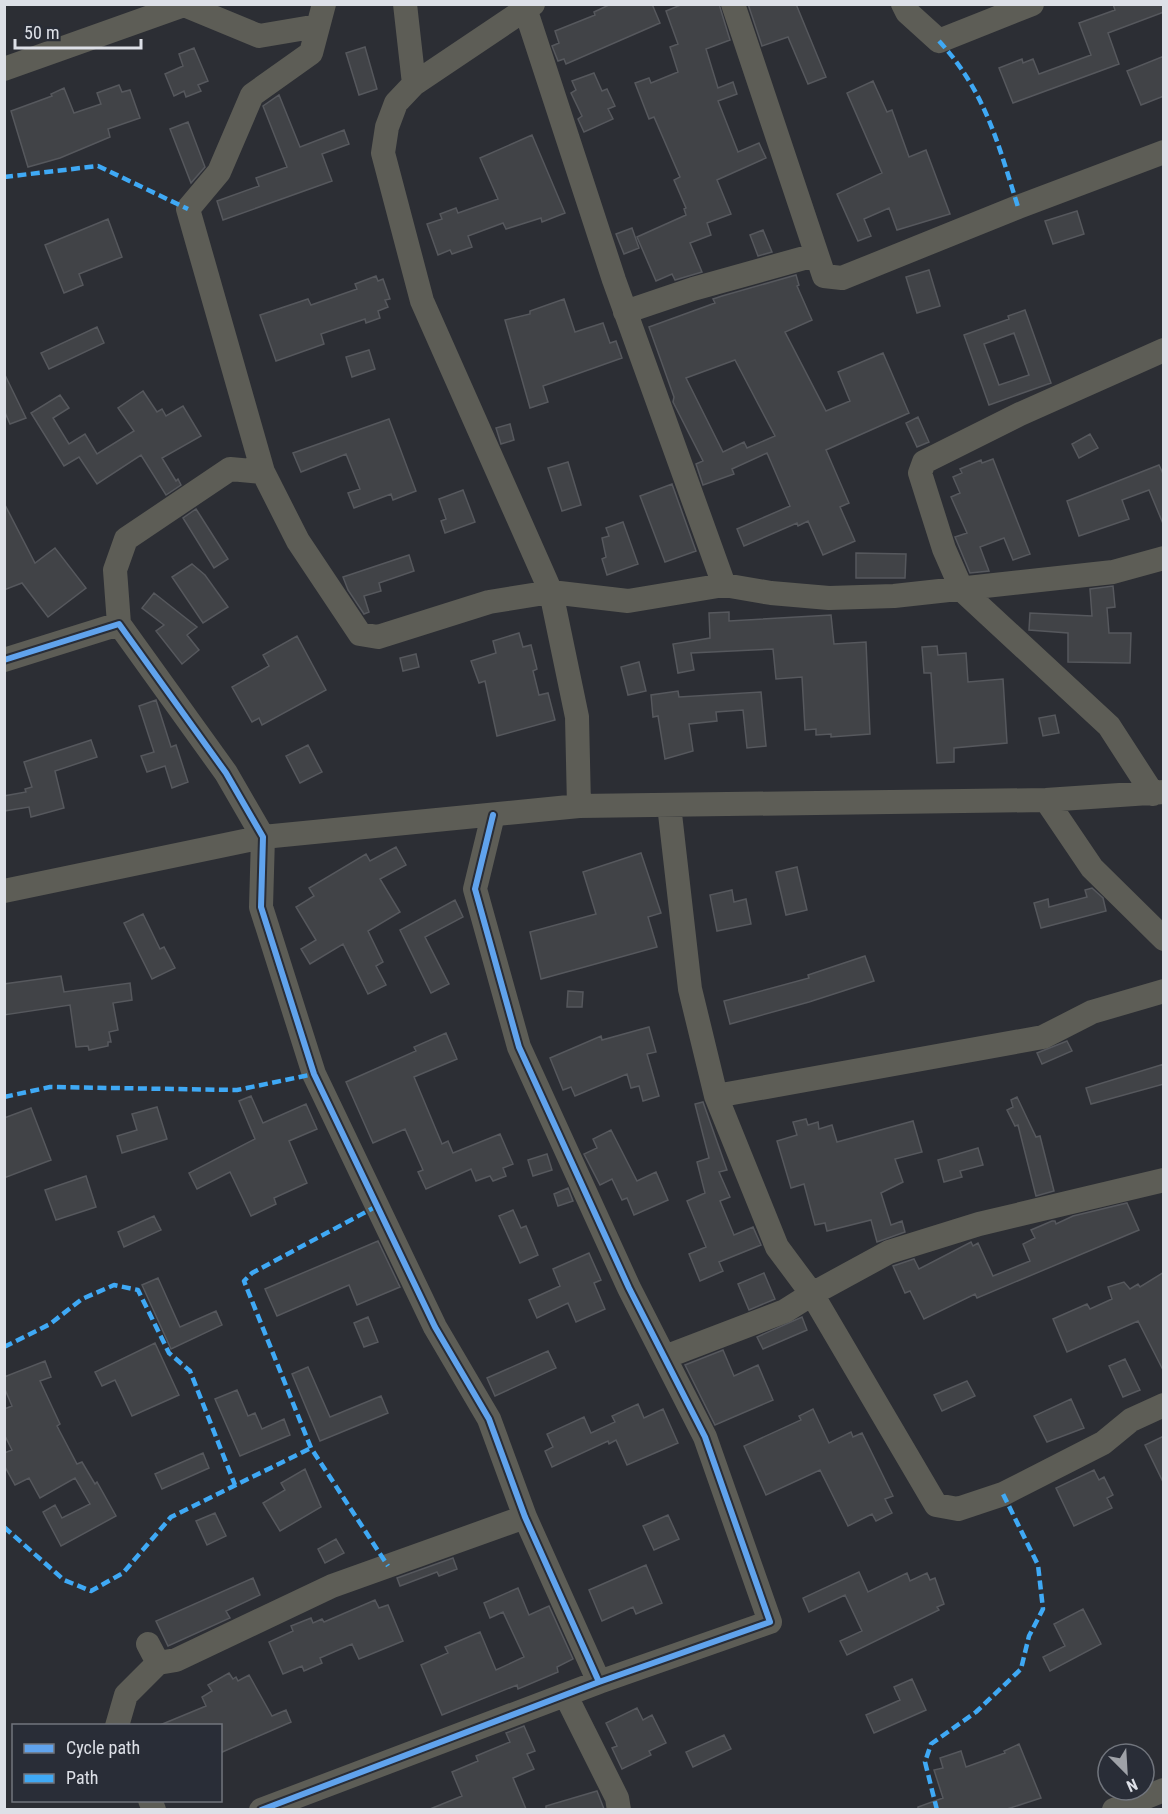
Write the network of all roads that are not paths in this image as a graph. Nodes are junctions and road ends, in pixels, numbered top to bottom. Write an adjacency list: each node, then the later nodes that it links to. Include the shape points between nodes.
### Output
1 (405, 4): 8 (street)
2 (733, 4): 10 (street)
3 (903, 4): 4 (street, via 939,41)
4 (1032, 4)
5 (529, 6): 8 (street); 11 (street)
6 (321, 15): 7 (street, via 259,36 184,5); 13 (street, via 310,53 252,96 219,172 188,209)
7 (4, 69)
8 (414, 84): 17 (street, via 396,104 383,153 422,301)
9 (1164, 152): 10 (street, via 842,278 824,276)
10 (815, 255): 11 (street)
11 (625, 312): 15 (street)
12 (1164, 350): 16 (street, via 924,462 920,473 944,549)
13 (263, 472): 17 (street, via 298,541 360,634 378,637 489,602); 18 (street, via 230,469 126,539 115,570)
14 (1164, 558): 16 (street, via 1113,572)
15 (724, 585): 16 (street, via 829,598); 17 (street, via 628,601)
16 (962, 590): 20 (street, via 1110,726)
17 (551, 592): 23 (street, via 577,717)
18 (119, 624): 19 (street); 25 (street, via 226,773)
19 (4, 660)
20 (1158, 793): 21 (street)
21 (1046, 800): 22 (street); 27 (street, via 1092,868)
22 (669, 805): 23 (street); 29 (street, via 690,989)
23 (579, 806): 24 (street)
24 (493, 815): 25 (street); 32 (street, via 475,889 519,1047 629,1288)
25 (263, 837): 26 (street); 34 (street, via 261,907 314,1074 435,1326 489,1419)
26 (4, 891)
27 (1164, 939)
28 (1164, 991): 29 (street, via 1092,1011 1043,1037)
29 (716, 1096): 31 (street, via 777,1246)
30 (1164, 1180): 31 (street, via 979,1224 901,1248)
31 (812, 1294): 32 (street, via 785,1311); 33 (street, via 936,1505 958,1509 1003,1494 1103,1443 1131,1420)
32 (665, 1357): 35 (street, via 705,1437 770,1622)
33 (1164, 1405)
34 (525, 1517): 35 (street); 37 (street, via 332,1586 176,1660 153,1653 126,1695)
35 (599, 1682): 36 (street)
36 (566, 1696): 39 (street); 40 (street)
37 (117, 1724)
38 (1164, 1790): 41 (street)
39 (261, 1809)
40 (619, 1809)
41 (1113, 1809)

